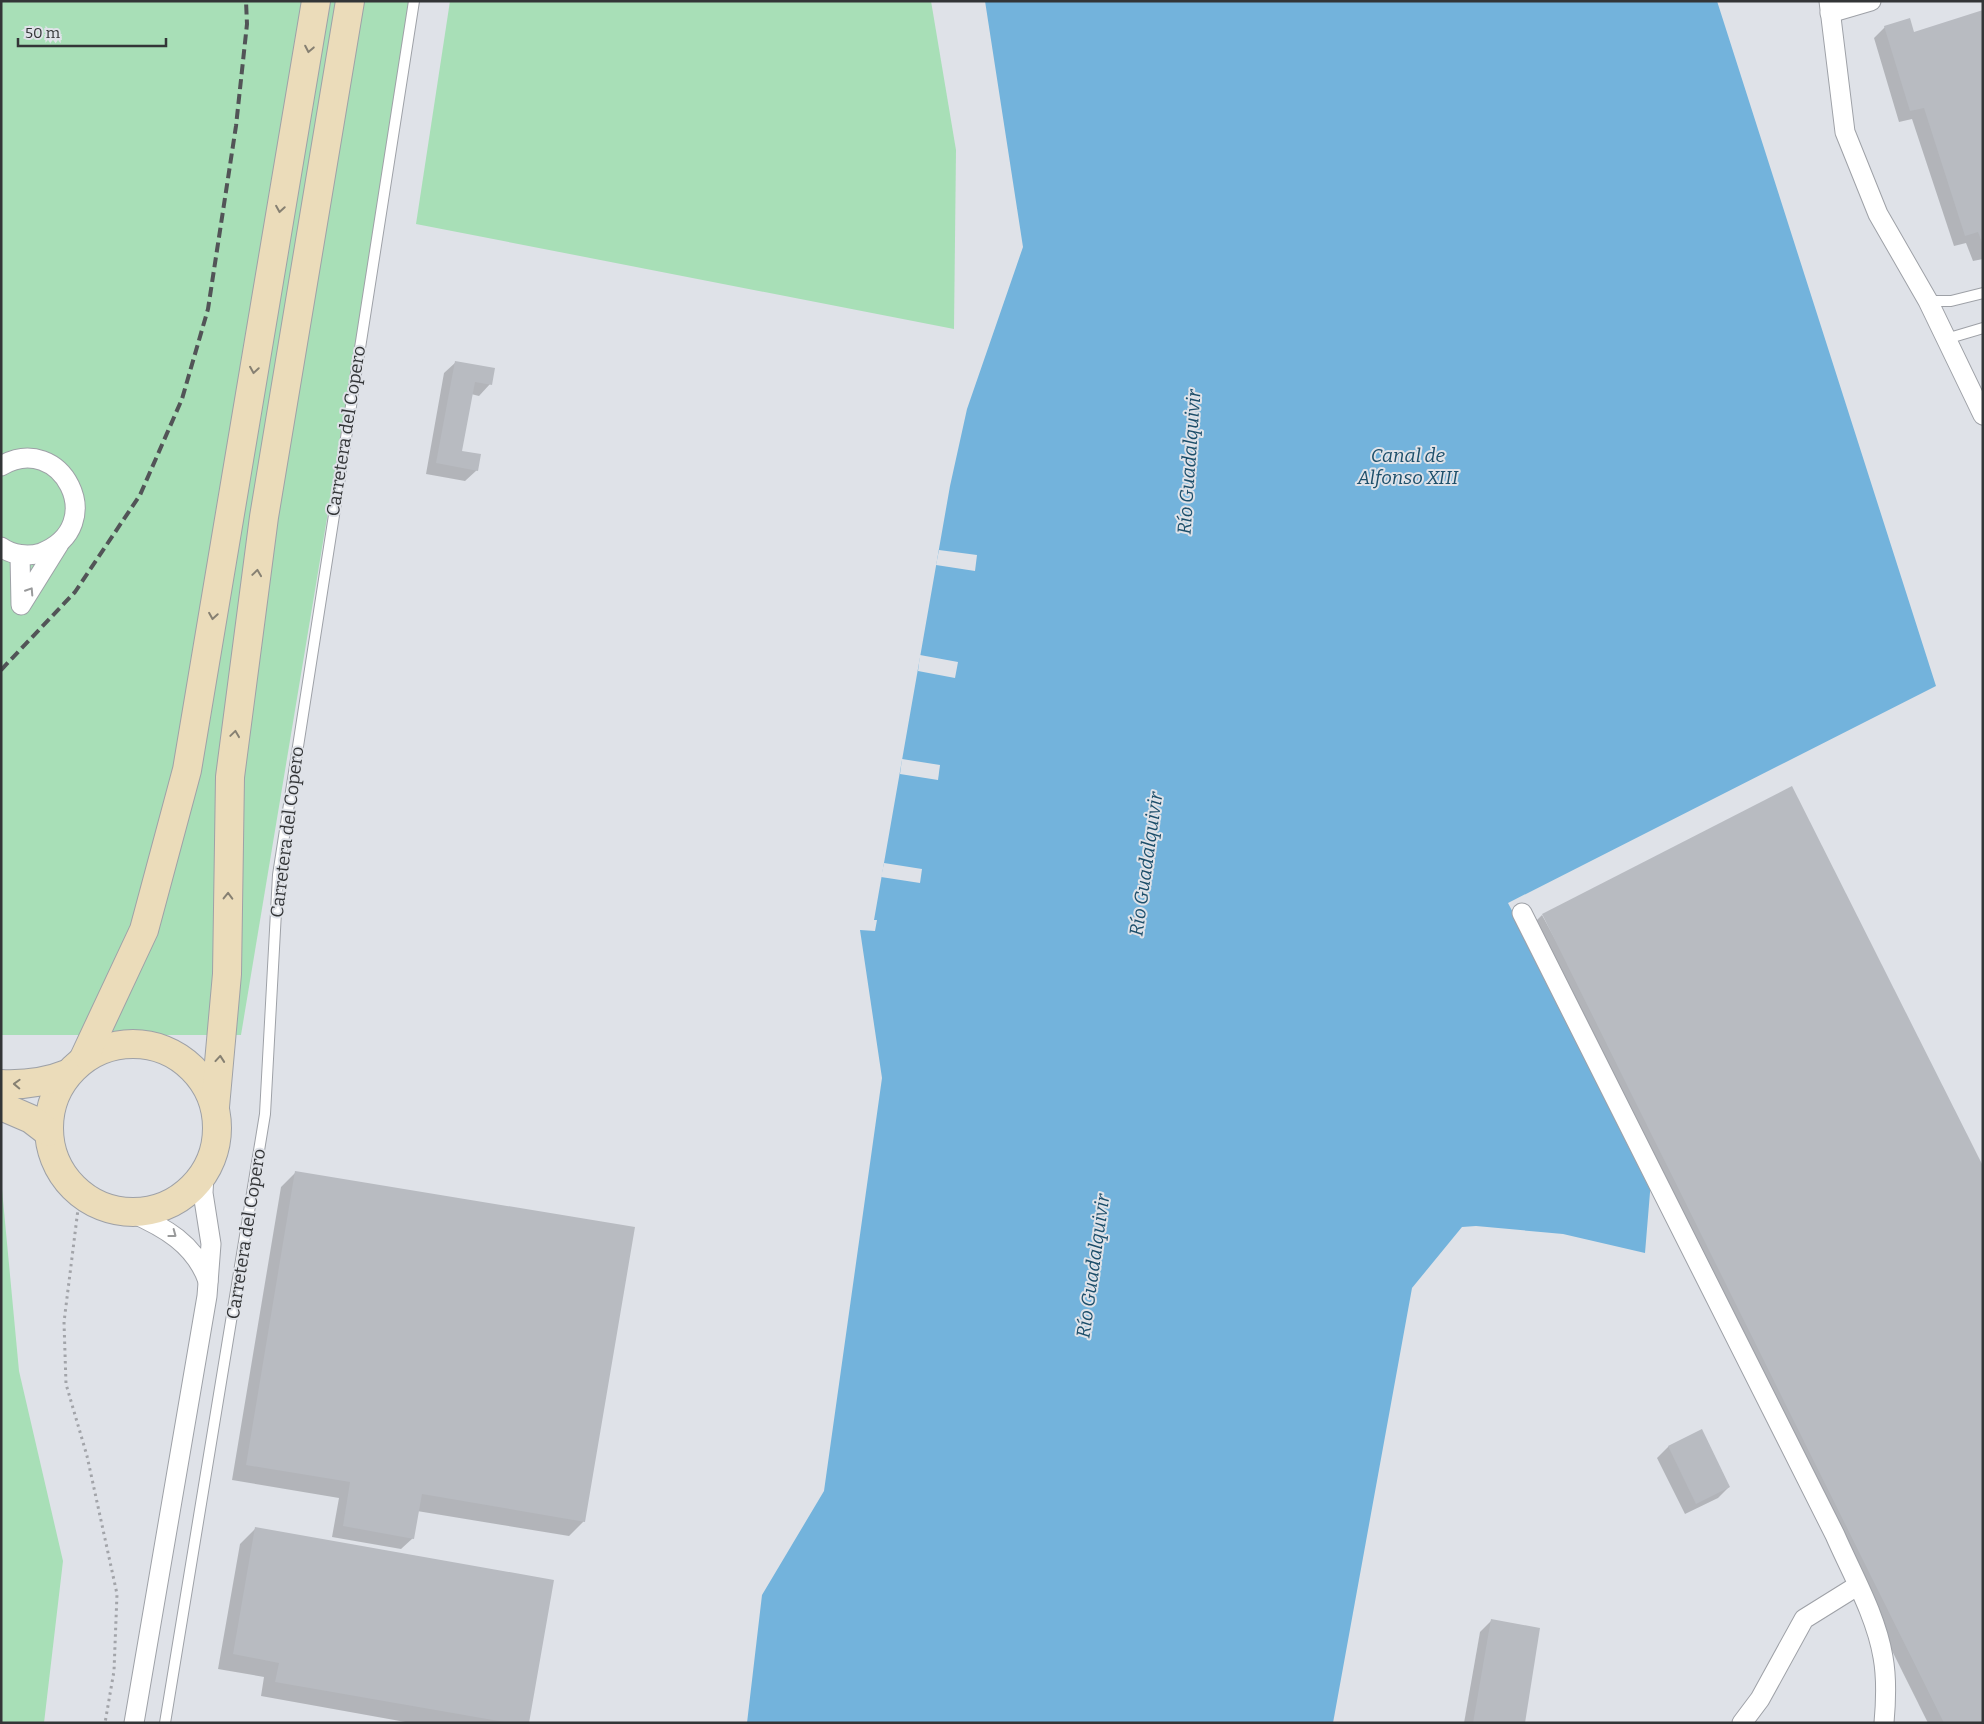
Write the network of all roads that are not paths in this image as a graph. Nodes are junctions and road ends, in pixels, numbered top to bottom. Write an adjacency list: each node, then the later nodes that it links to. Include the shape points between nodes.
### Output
1 (316, 1): 16 (main road, one-way to 16, via 187,770 144,930)
2 (350, 1): 19 (main road, one-way to 2, via 227,974 230,777 264,516)
3 (414, 1): 26 (lane, Carretera del Copero, via 278,875 265,1114)
4 (1871, 1): 5 (street)
5 (1830, 7): 7 (street, via 1845,132 1878,214)
6 (1983, 293): 7 (lane, via 1951,301)
7 (1928, 301): 9 (street)
8 (1983, 328): 9 (lane)
9 (1946, 339): 10 (street)
10 (1983, 414)
11 (4, 461): 12 (street, via 36,459 52,465 66,478 74,493 76,513)
12 (61, 542): 14 (street, via 36,554); 14 (street, one-way to 12, via 20,604)
13 (1, 547): 14 (street)
14 (20, 555)
15 (1522, 913): 24 (street, via 1830,1526)
16 (76, 1066): 17 (main road, one-way to 17, via 51,1080 28,1085); 19 (main road, via 109,1046 136,1043 163,1048 186,1062 205,1082); 20 (main road, via 56,1092)
17 (1, 1084)
18 (1, 1106): 20 (main road, via 31,1118)
19 (215, 1107): 21 (main road, via 218,1130 214,1154)
20 (48, 1132): 22 (main road, via 52,1155 63,1176 80,1193 103,1206)
21 (204, 1175): 22 (main road, via 190,1191 171,1203 151,1210); 23 (street, via 202,1193 211,1244)
22 (130, 1212): 23 (street, one-way to 23, via 178,1238 199,1260)
23 (208, 1282): 25 (street)
24 (1857, 1586): 27 (street, via 1804,1619 1760,1699); 28 (street, via 1883,1656 1887,1689)
25 (134, 1723)
26 (166, 1723)
27 (1742, 1723)
28 (1884, 1723)

